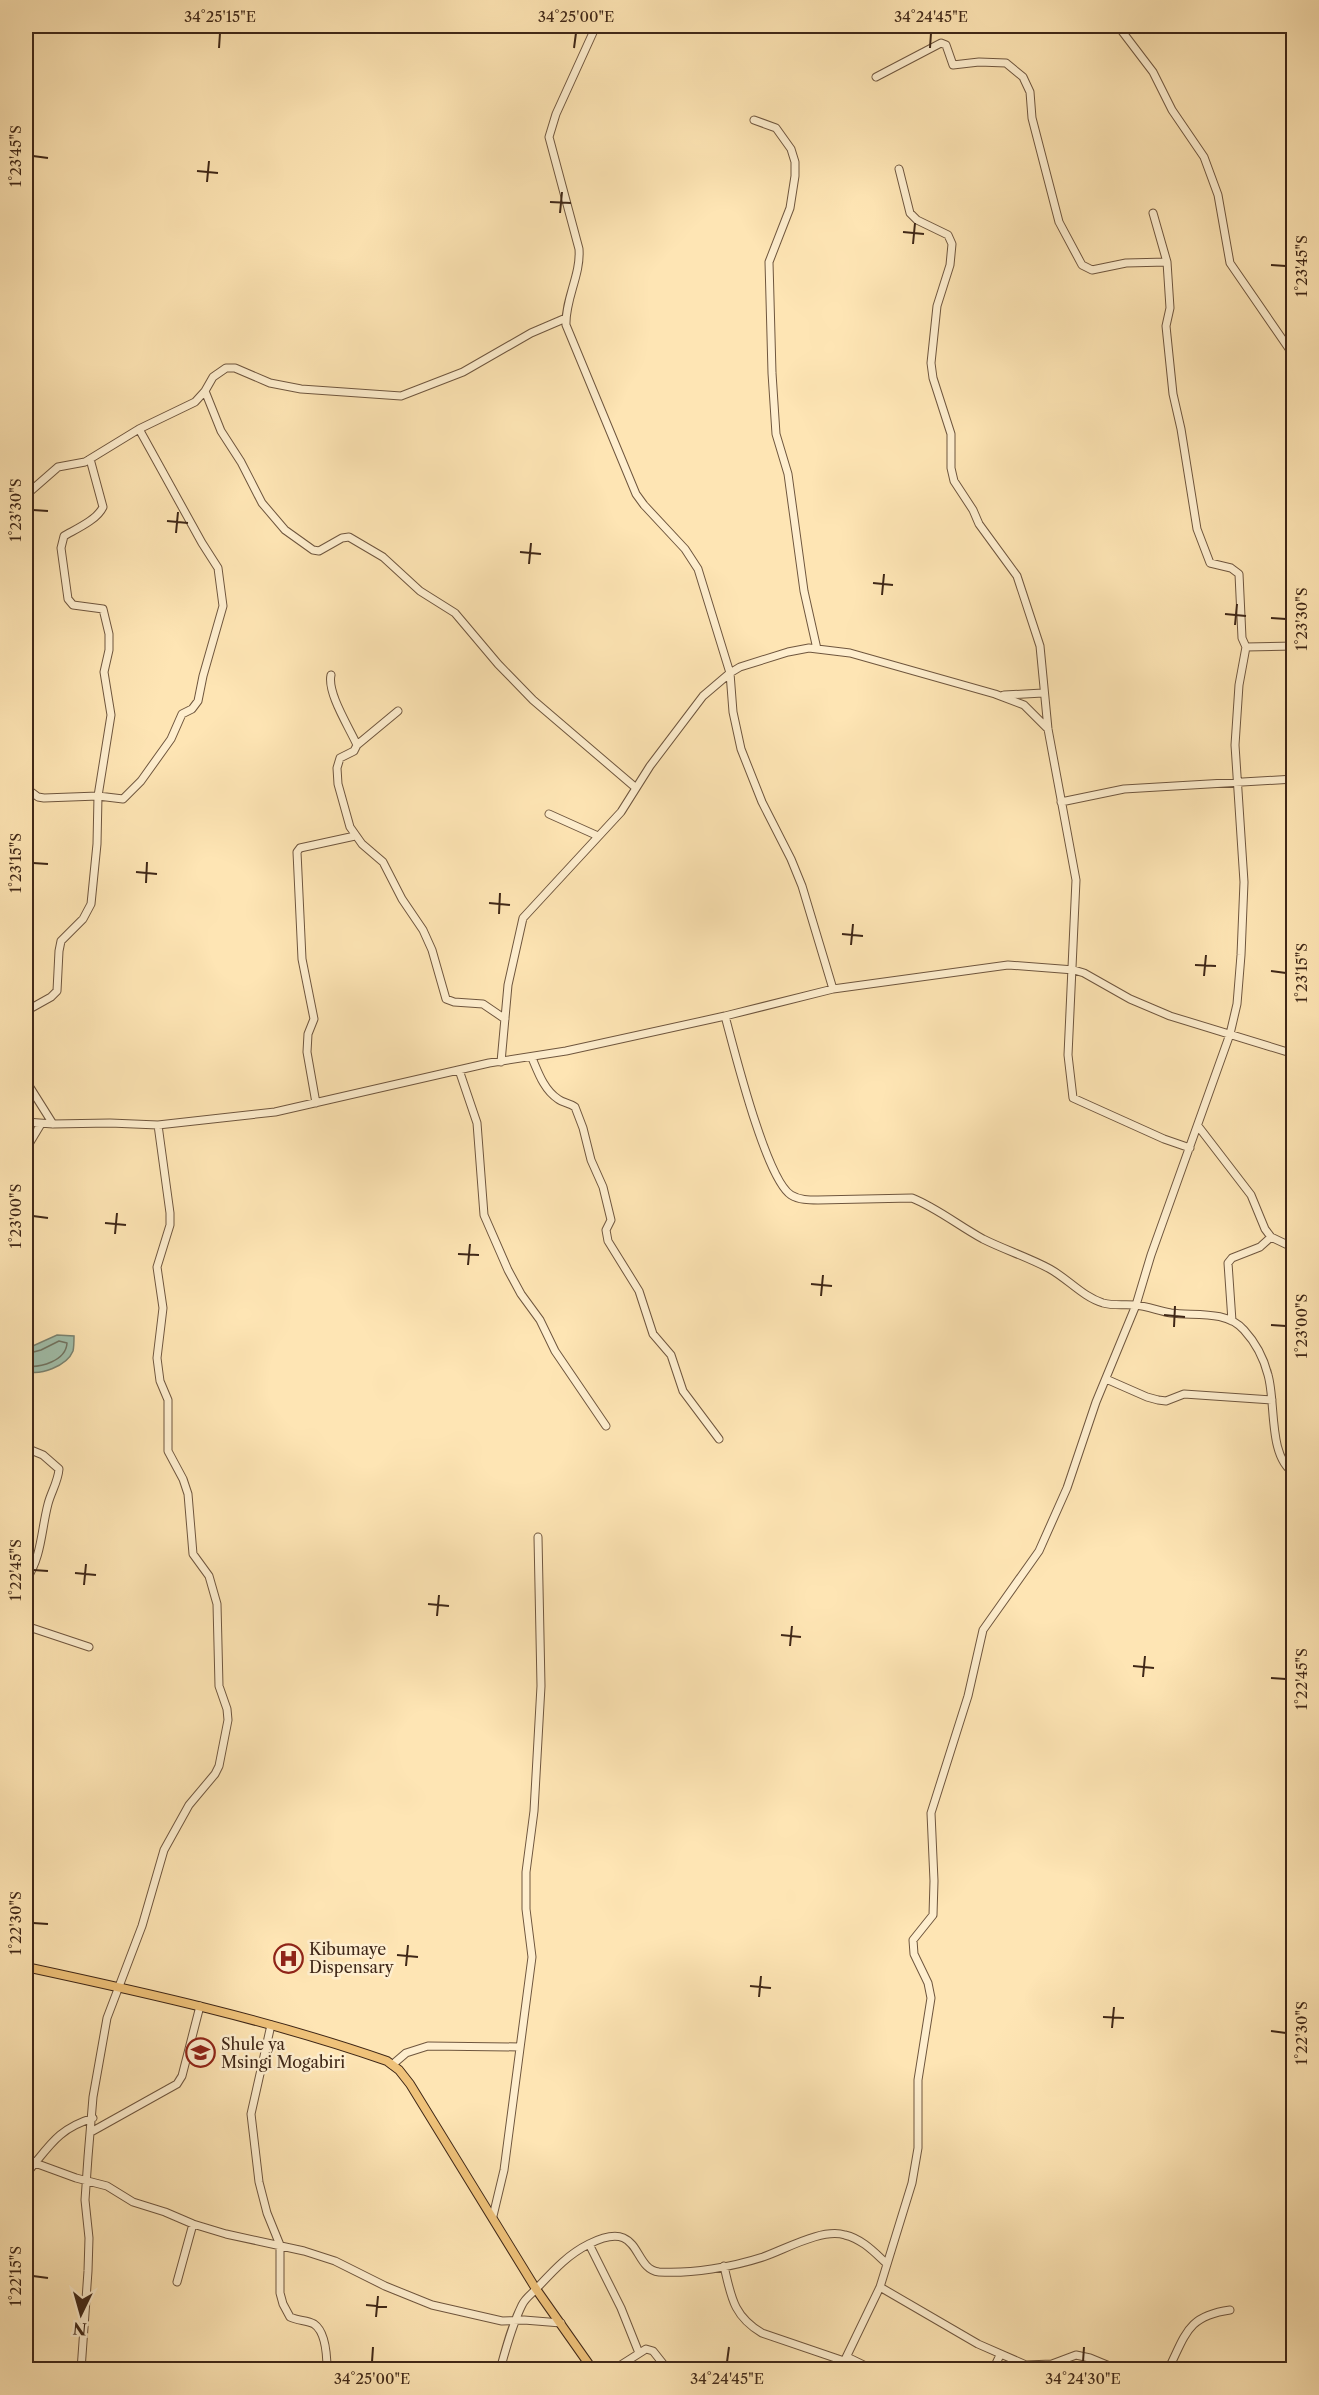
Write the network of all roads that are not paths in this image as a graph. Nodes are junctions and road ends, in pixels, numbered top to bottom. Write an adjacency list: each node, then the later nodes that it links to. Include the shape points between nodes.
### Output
1 (597, 26): 8 (street, via 549,137 579,249)
2 (1118, 26): 9 (street, via 1153,72 1172,110 1204,157 1218,195 1230,263)
3 (876, 77): 7 (street, via 941,43 946,45 953,65 997,62 1015,68 1028,84 1032,118 1059,222 1082,265 1092,270 1126,263)
4 (754, 120): 16 (street, via 777,128 795,162 790,208 769,262 772,373 776,434 788,474 804,591)
5 (899, 169): 19 (street, via 910,213 952,240 950,265 937,306 931,363 951,434 951,468 956,487 1020,583 1040,646)
6 (1153, 213): 7 (street)
7 (1167, 262): 15 (street, via 1170,375 1197,529 1210,563 1239,574 1242,638)
8 (566, 318): 10 (street, via 463,372 401,396 301,389 230,368 213,377); 17 (street, via 636,494 698,569)
9 (1293, 356)
10 (205, 391): 11 (street, via 189,405); 27 (street, via 221,431 262,503 285,530 313,550 349,537 382,557 420,591 455,613 533,700)
11 (139, 429): 12 (street); 28 (street, via 215,560 223,606 196,705 182,714 171,739 130,794 119,800)
12 (90, 459): 13 (street, via 58,467); 28 (street, via 103,507 92,519 64,536 61,548 68,599 73,604 103,609 109,634 104,672 111,715)
13 (26, 495)
14 (1293, 646): 15 (street)
15 (1246, 647): 25 (street, via 1235,745)
16 (818, 649): 17 (street, via 788,652); 20 (street, via 878,659)
17 (730, 673): 27 (street, via 703,696); 34 (street, via 741,749 791,859)
18 (331, 675): 23 (street, via 339,708)
19 (1043, 693): 20 (street); 22 (street)
20 (995, 694): 22 (street, via 1024,705)
21 (398, 711): 23 (street)
22 (1048, 729): 29 (street)
23 (357, 745): 31 (street, via 340,758 337,768 342,801)
24 (1293, 778): 25 (street)
25 (1239, 783): 29 (street, via 1124,789); 38 (street, via 1244,882 1240,981)
26 (26, 788): 28 (street, via 44,798)
27 (636, 788): 32 (street, via 621,812)
28 (98, 796): 35 (street, via 91,904 83,920 62,940 57,991)
29 (1061, 802): 33 (street, via 1076,880)
30 (549, 814): 32 (street)
31 (355, 836): 37 (street, via 383,862 423,930 446,999 483,1004); 44 (street, via 300,848 297,852 302,959 314,1019 307,1052)
32 (598, 836): 37 (street, via 523,918 508,985)
33 (1074, 970): 34 (street, via 1008,965); 38 (street, via 1170,1016); 50 (street, via 1068,1055 1073,1098)
34 (833, 989): 36 (street)
35 (26, 1011)
36 (725, 1016): 40 (street); 54 (street, via 749,1105 777,1177 789,1194 818,1200 912,1198 966,1230 1050,1269 1093,1299 1114,1305)
37 (505, 1019): 41 (street)
38 (1230, 1035): 39 (street); 49 (street)
39 (1293, 1054)
40 (532, 1058): 41 (street); 59 (street, via 552,1093 575,1107 612,1220 606,1230 608,1241 639,1291 650,1328 671,1355 683,1391)
41 (501, 1062): 42 (street)
42 (459, 1070): 44 (street); 58 (street, via 477,1123 484,1215 521,1294)
43 (26, 1081): 47 (street)
44 (316, 1103): 48 (street, via 275,1112)
45 (26, 1122): 46 (street)
46 (41, 1124): 47 (street); 51 (street)
47 (53, 1124): 48 (street)
48 (158, 1125): 67 (street, via 170,1225 157,1267 163,1308 157,1358 168,1400 168,1451 188,1494 193,1554 209,1576 217,1604 219,1686 228,1720 216,1774 189,1805 165,1850 142,1926)
49 (1198, 1126): 50 (street); 52 (street, via 1251,1196)
50 (1190, 1148): 54 (street)
51 (26, 1149)
52 (1271, 1237): 53 (street); 55 (street, via 1228,1263)
53 (1293, 1248)
54 (1136, 1305): 55 (street); 56 (street)
55 (1232, 1321): 57 (street, via 1245,1331 1264,1363)
56 (1106, 1379): 57 (street, via 1158,1400 1184,1394); 82 (street, via 1039,1551 983,1630 968,1696 931,1813 933,1915 913,1940 914,1954 931,1998 918,2080 918,2148 912,2183)
57 (1272, 1401): 61 (street, via 1279,1456)
58 (606, 1426)
59 (719, 1439)
60 (26, 1448): 63 (street, via 59,1468 37,1560)
61 (1293, 1473)
62 (538, 1537): 70 (street, via 541,1686 534,1811 526,1872 532,1958)
63 (26, 1580)
64 (26, 1626): 65 (street)
65 (89, 1647)
66 (26, 1967): 67 (main road)
67 (117, 1987): 68 (main road); 72 (street, via 100,2055)
68 (200, 2006): 69 (main road); 73 (street, via 177,2084)
69 (270, 2025): 71 (main road); 81 (street, via 251,2114 259,2181)
70 (520, 2047): 71 (street, via 421,2047); 78 (street, via 503,2180)
71 (392, 2065): 78 (main road, via 410,2084)
72 (93, 2118): 73 (street); 75 (street, via 67,2128)
73 (91, 2132): 77 (street)
74 (26, 2156): 75 (street)
75 (35, 2163): 76 (street); 77 (street)
76 (26, 2174)
77 (87, 2181): 79 (street); 95 (street, via 88,2271)
78 (493, 2217): 86 (main road)
79 (193, 2224): 81 (street); 84 (street)
80 (589, 2244): 83 (street, via 625,2238 647,2266 659,2272); 86 (street, via 555,2267); 90 (street)
81 (280, 2245): 88 (street, via 336,2261 432,2305); 96 (street, via 283,2304 291,2317 316,2325 320,2331)
82 (886, 2263): 83 (street, via 856,2239 829,2233 760,2258); 85 (street)
83 (724, 2265): 92 (street, via 736,2310 752,2327)
84 (177, 2282)
85 (880, 2287): 91 (street); 92 (street)
86 (536, 2289): 88 (street, via 527,2296); 89 (main road)
87 (1230, 2310): 104 (street, via 1196,2320)
88 (515, 2321): 89 (street); 97 (street)
89 (561, 2323): 94 (main road)
90 (639, 2353): 98 (street); 99 (street, via 649,2349)
91 (1000, 2355): 93 (street); 102 (street)
92 (845, 2359): 100 (street); 101 (street)
93 (1040, 2368): 103 (street, via 1076,2355)
94 (593, 2369)
95 (81, 2370)
96 (327, 2370)
97 (500, 2370)
98 (613, 2370)
99 (668, 2370)
100 (840, 2370)
101 (874, 2370)
102 (993, 2370)
103 (1119, 2370)
104 (1168, 2370)

